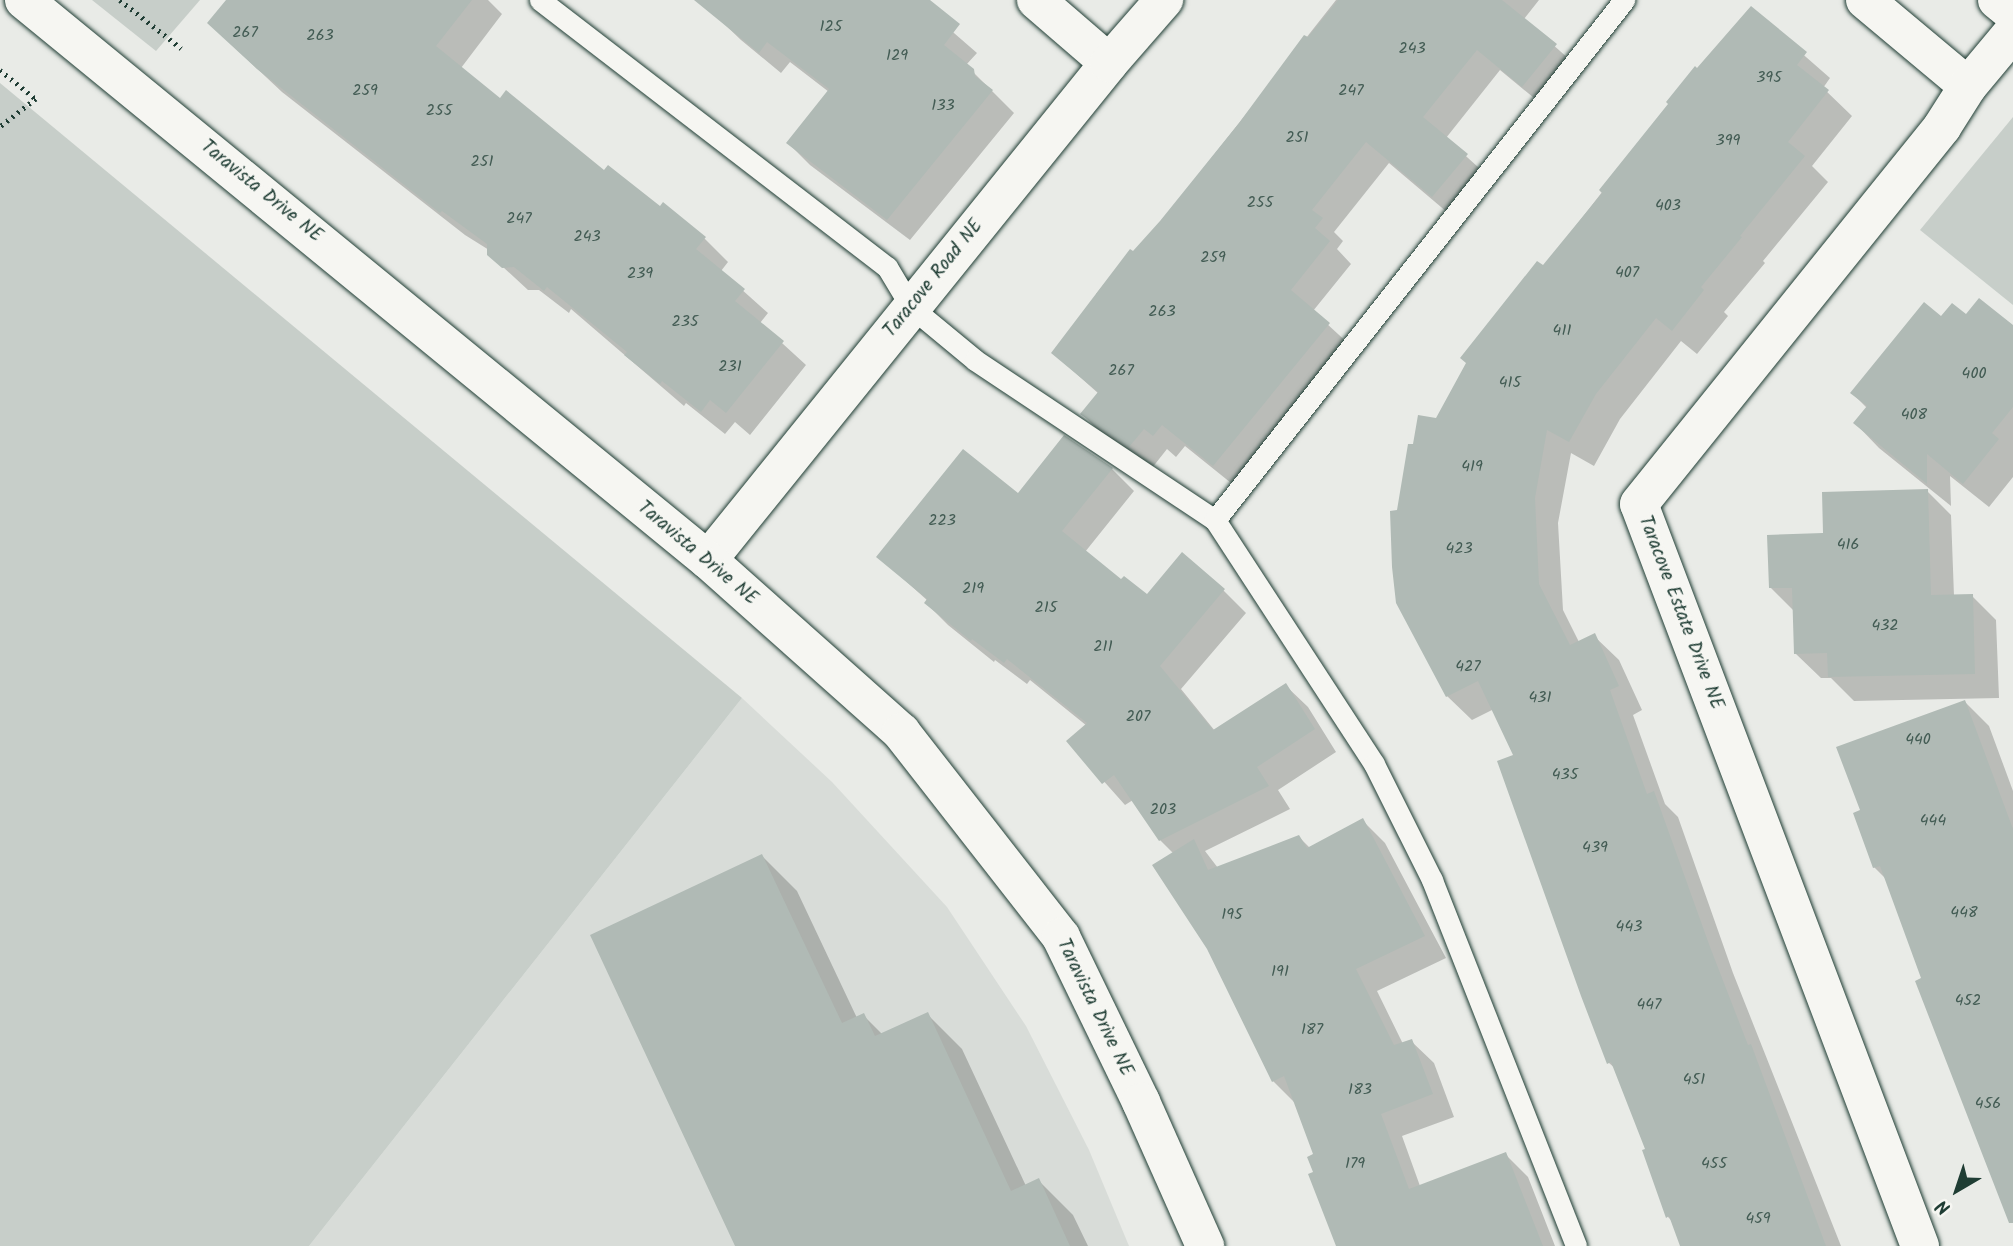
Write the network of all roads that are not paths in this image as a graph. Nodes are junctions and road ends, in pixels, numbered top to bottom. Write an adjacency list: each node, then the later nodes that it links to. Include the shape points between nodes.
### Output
1 (24, 0): 14 (street, Taravista Drive NE)
2 (540, 0): 12 (lane, via 887,267)
3 (1037, 0): 10 (street)
4 (1164, 0): 10 (street, Taracove Road NE)
5 (1624, 0): 13 (lane)
6 (1865, 0): 11 (street)
7 (1997, 0): 8 (street)
8 (2013, 13)
9 (2013, 32): 11 (street, Taracove Estate Drive NE)
10 (1109, 63): 12 (street, Taracove Road NE)
11 (1968, 86): 17 (street, Taracove Estate Drive NE, via 1942,127 1639,504)
12 (911, 307): 13 (lane, via 975,360); 14 (street, Taracove Road NE)
13 (1215, 520): 16 (lane, via 1374,764 1432,880)
14 (708, 560): 15 (street, Taravista Drive NE, via 901,732 1061,937)
15 (1205, 1246)
16 (1576, 1246)
17 (1920, 1246)

